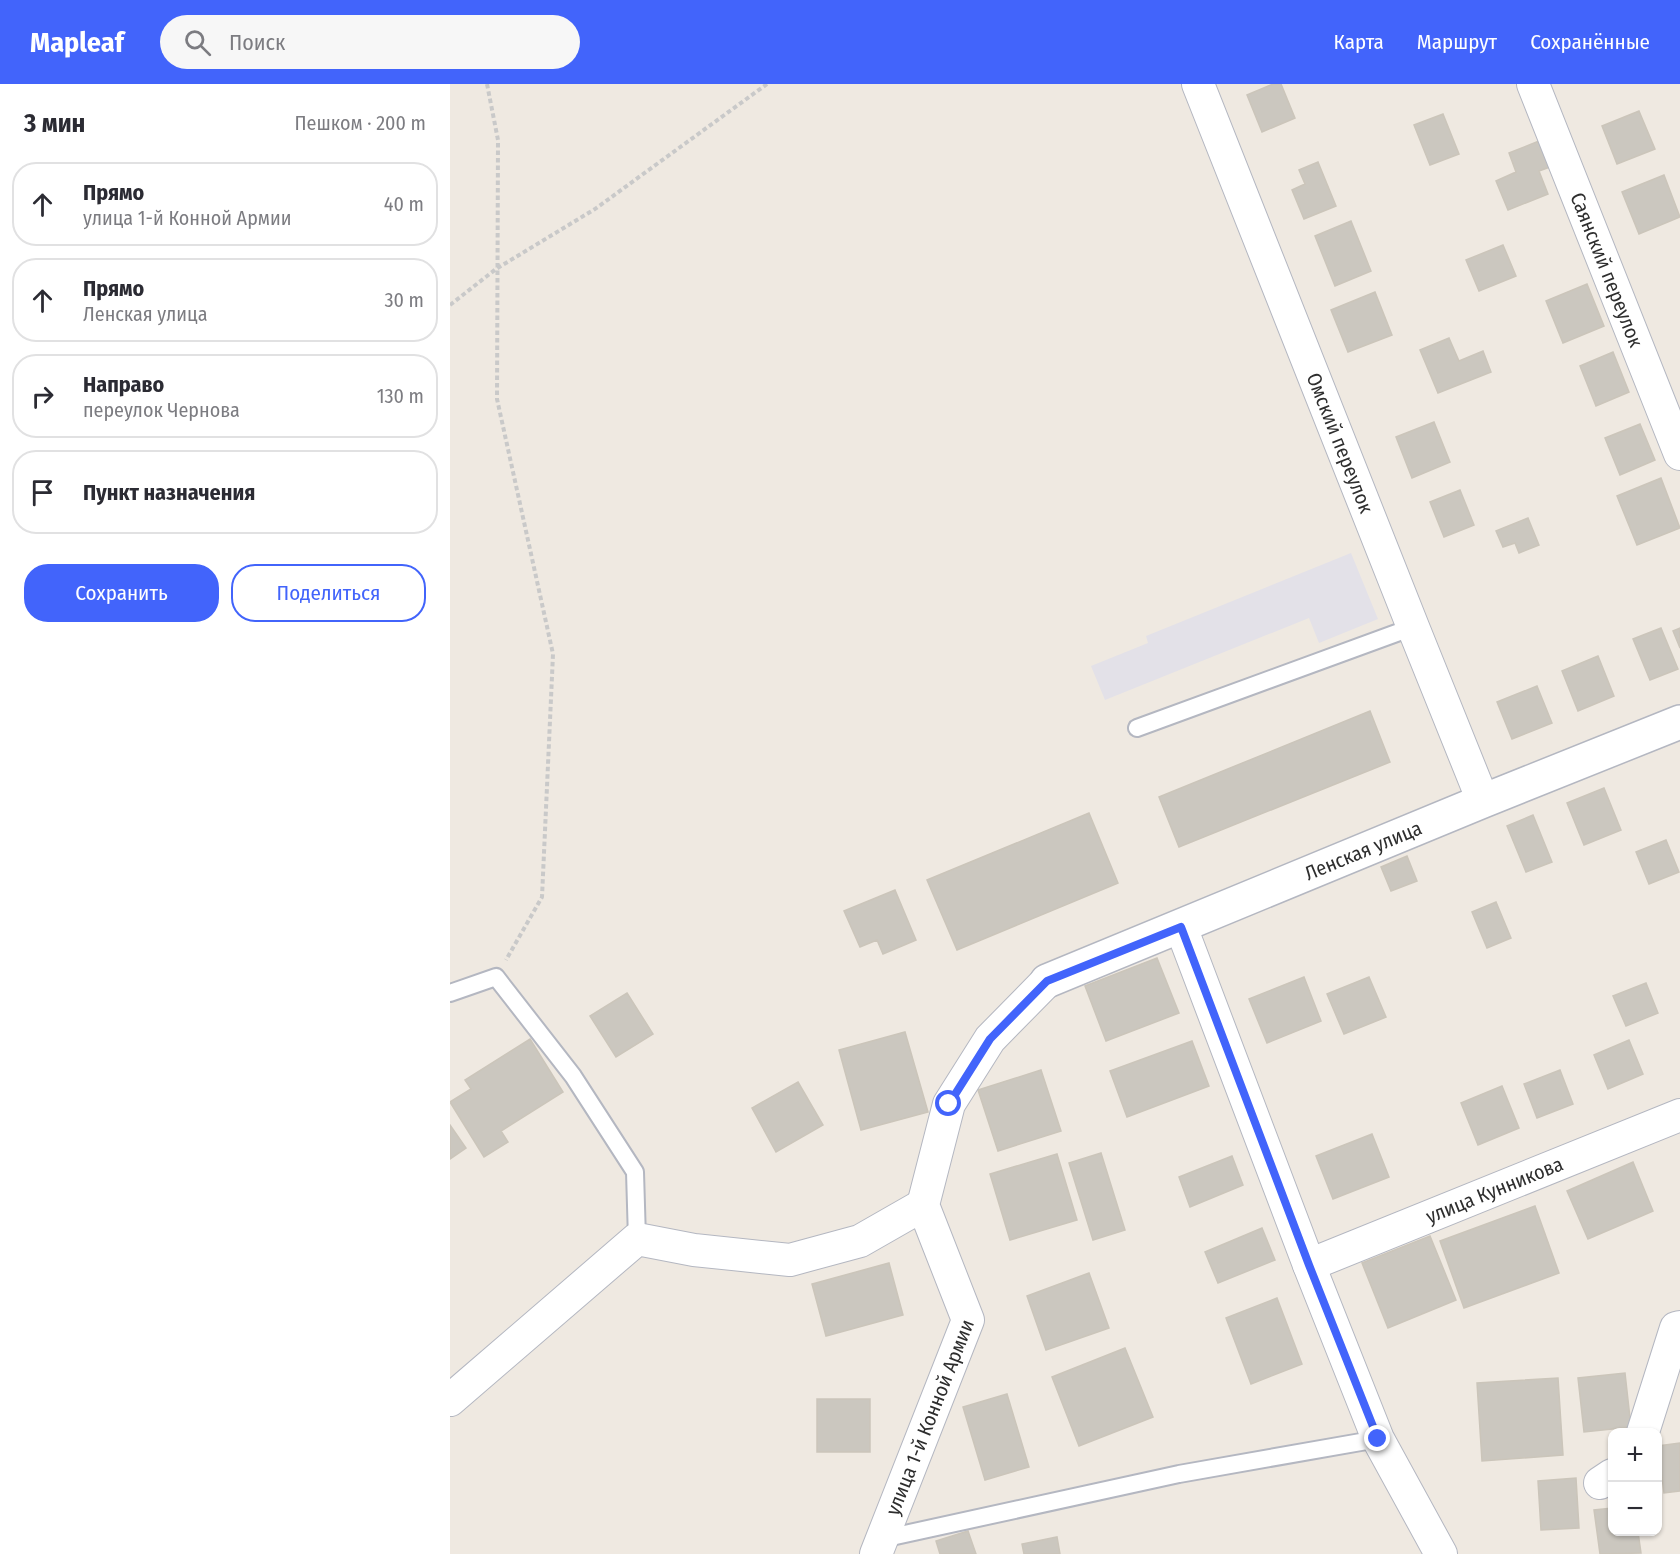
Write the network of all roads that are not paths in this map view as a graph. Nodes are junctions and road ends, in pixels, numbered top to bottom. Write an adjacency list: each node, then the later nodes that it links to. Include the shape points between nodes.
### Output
1 (1198, 84): 4 (street, Омский переулок)
2 (1533, 84): 3 (street, Саянский переулок)
3 (1680, 454)
4 (1413, 627): 6 (lane); 7 (street, Омский переулок)
5 (1680, 722): 7 (street, Ленская улица)
6 (1137, 728)
7 (1483, 801): 8 (street, Ленская улица)
8 (1181, 927): 9 (street, Ленская улица); 14 (street)
9 (1047, 981): 12 (street, via 990,1039 949,1104)
10 (450, 993): 13 (lane, via 496,977 573,1076 635,1172)
11 (1680, 1115): 14 (street, улица Кунникова)
12 (923, 1205): 13 (street, via 860,1241 789,1260 694,1250); 19 (street, улица 1-й Конной Армии, via 968,1320)
13 (637, 1239): 16 (street)
14 (1309, 1265): 18 (street)
15 (1680, 1327): 17 (street, via 1676,1328)
16 (450, 1400)
17 (1644, 1428)
18 (1378, 1439): 19 (lane, via 1179,1474); 20 (street)
19 (879, 1546)
20 (1441, 1554)

